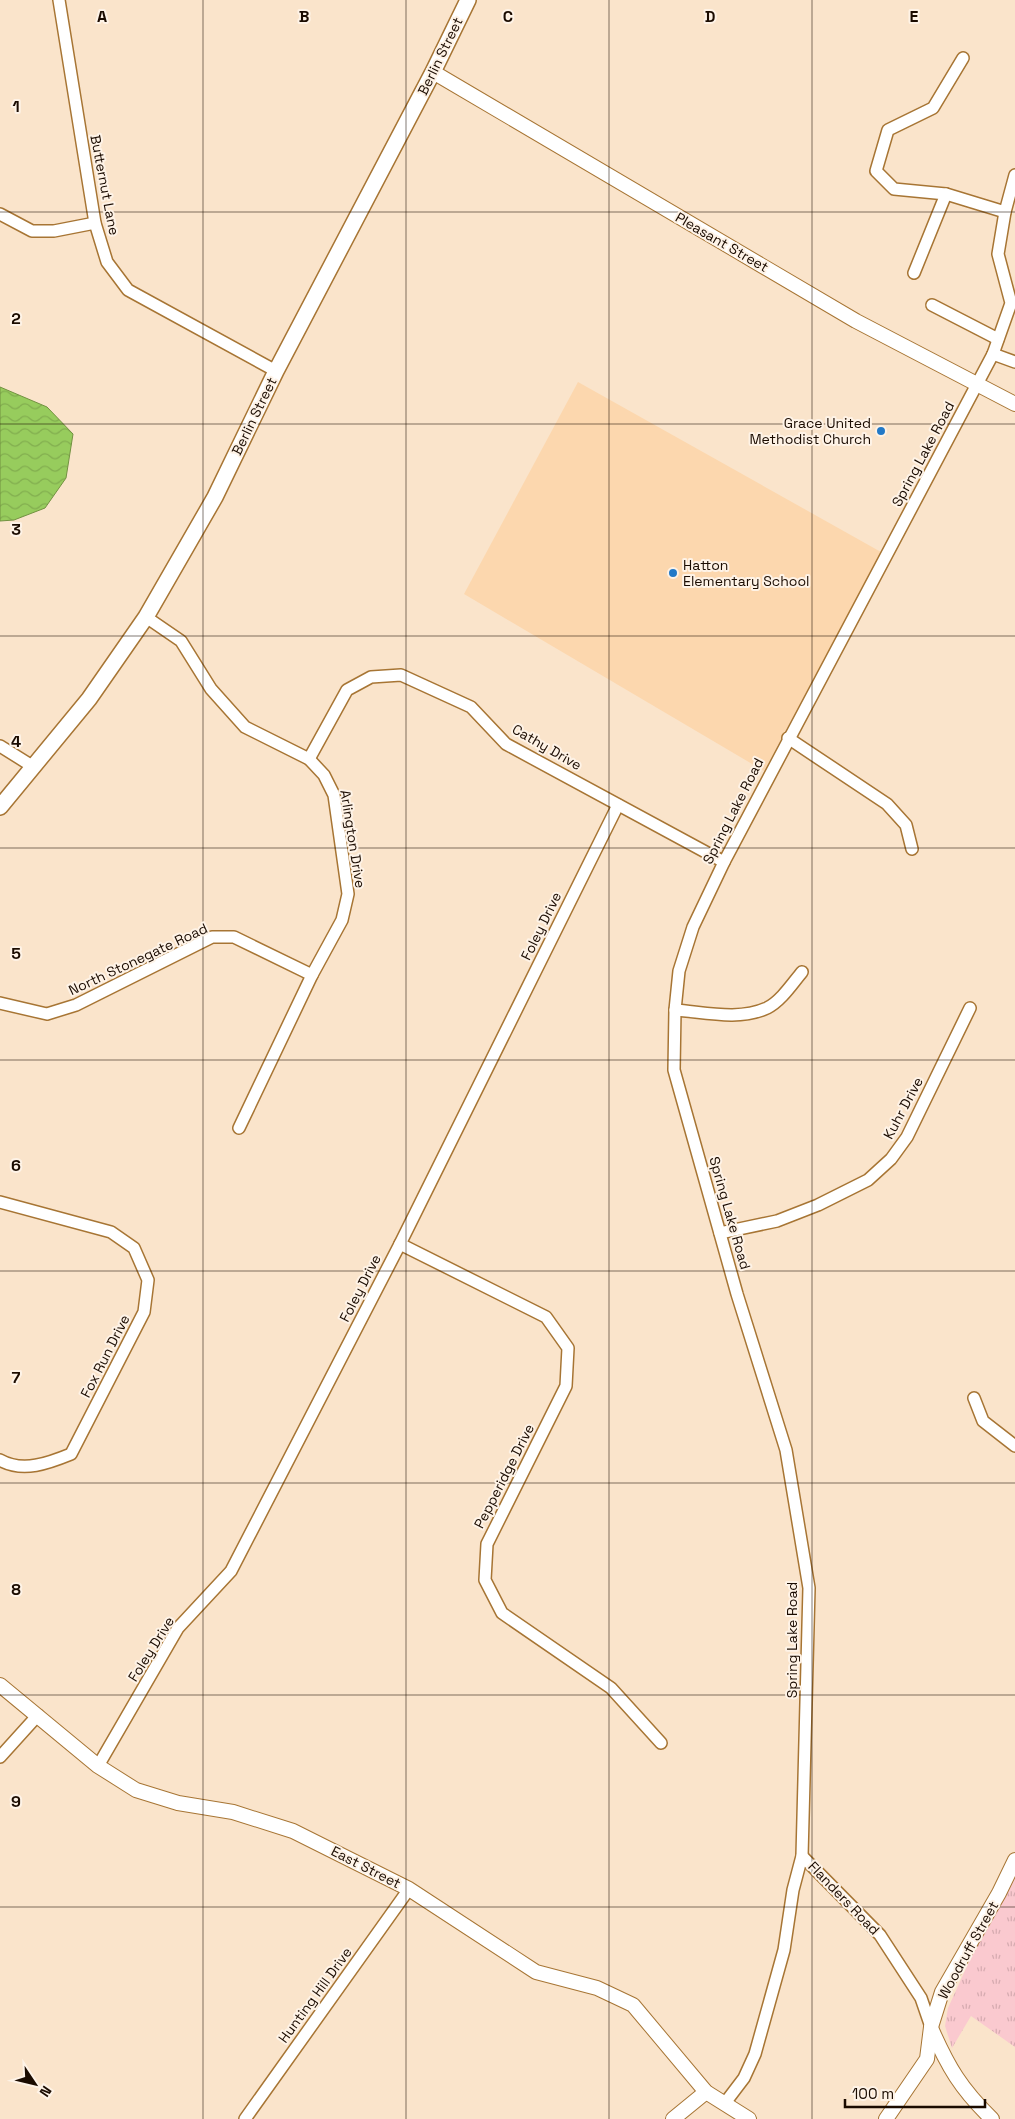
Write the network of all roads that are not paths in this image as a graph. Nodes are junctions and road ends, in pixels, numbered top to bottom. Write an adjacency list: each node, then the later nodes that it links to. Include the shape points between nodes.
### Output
1 (59, 0): 9 (street, Butternut Lane)
2 (468, 0): 4 (main road, Berlin Street)
3 (963, 58): 6 (street, via 932,108 888,130 876,171 894,189)
4 (433, 72): 15 (main road, Berlin Street); 16 (street, Pleasant Street, via 856,320)
5 (1015, 175): 7 (street, Spring Lake Road)
6 (946, 194): 7 (street); 10 (street)
7 (1005, 212): 12 (street, Spring Lake Road, via 998,254 1011,303)
8 (0, 214): 9 (street, via 32,231 54,231)
9 (95, 223): 15 (street, Butternut Lane, via 107,262 128,290)
10 (914, 273)
11 (932, 305): 12 (street)
12 (998, 339): 13 (street, Spring Lake Road)
13 (993, 354): 14 (street); 16 (street, Spring Lake Road)
14 (1015, 362)
15 (276, 371): 18 (main road, Berlin Street, via 215,497)
16 (978, 383): 17 (street, Pleasant Street); 19 (street, Spring Lake Road)
17 (1015, 404)
18 (146, 618): 21 (street, Arlington Drive, via 181,641 211,689 245,727); 22 (main road, Berlin Street, via 89,699)
19 (788, 738): 25 (street, via 887,804 906,825); 26 (street, Spring Lake Road)
20 (0, 746): 22 (street)
21 (309, 759): 23 (street, Cathy Drive, via 347,690 371,677 401,674 471,707 506,744); 28 (street, Arlington Drive, via 324,775 334,795 348,894 342,920)
22 (32, 766): 24 (main road, Berlin Street)
23 (618, 805): 26 (street, Cathy Drive); 35 (street, Foley Drive)
24 (0, 807)
25 (912, 849)
26 (724, 862): 31 (street, Spring Lake Road, via 693,927 679,971)
27 (802, 972): 31 (street, via 768,1008 745,1015)
28 (312, 975): 29 (street, North Stonegate Road, via 234,937 212,938 76,1006 47,1014); 32 (street, Arlington Drive)
29 (0, 1003)
30 (970, 1008): 34 (street, Kuhr Drive, via 907,1137 891,1159 868,1180 777,1221)
31 (674, 1010): 34 (street, Spring Lake Road, via 674,1070)
32 (239, 1128)
33 (0, 1202): 38 (street, Fox Run Drive, via 111,1232 134,1248 148,1280 144,1312 71,1454 42,1466 9,1465)
34 (720, 1233): 44 (street, Spring Lake Road, via 786,1450 809,1588)
35 (400, 1244): 41 (street, Pepperidge Drive, via 546,1317 568,1348 566,1386 487,1544 485,1580 502,1613 611,1688); 43 (street, Foley Drive, via 231,1571 178,1628)
36 (974, 1398): 37 (street, via 983,1421)
37 (1015, 1446)
38 (0, 1460)
39 (0, 1685): 40 (street, East Street)
40 (38, 1715): 42 (street); 43 (street, East Street)
41 (661, 1743)
42 (0, 1757)
43 (98, 1766): 46 (street, East Street, via 136,1790 178,1803 233,1812 293,1831)
44 (802, 1856): 47 (street, Flanders Road, via 880,1934 921,1998); 49 (street, Spring Lake Road, via 784,1950 755,2054 744,2078)
45 (1015, 1860): 47 (street, Woodruff Street, via 942,1992)
46 (409, 1889): 48 (street, East Street, via 536,1972 597,1988 633,2005); 50 (street, Hunting Hill Drive)
47 (931, 2027): 53 (street, Woodruff Street, via 927,2059); 54 (street, Flanders Road, via 945,2061 970,2097)
48 (706, 2092): 49 (street); 51 (street)
49 (724, 2103): 52 (street)
50 (245, 2119)
51 (673, 2119)
52 (749, 2119)
53 (886, 2119)
54 (992, 2119)

